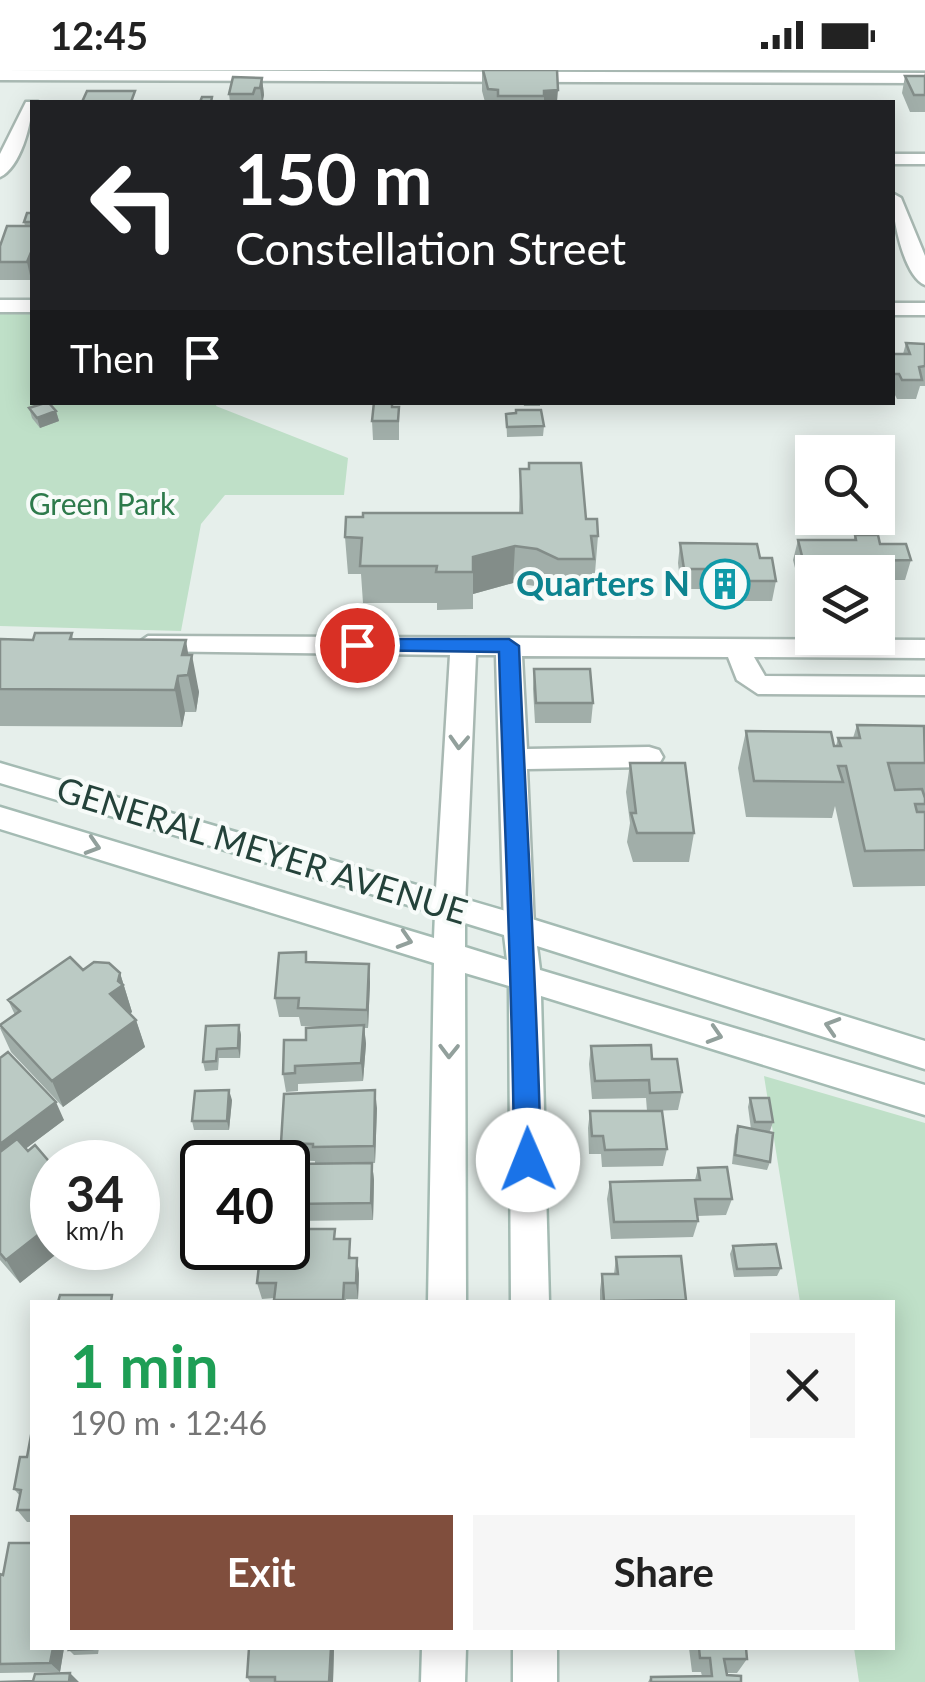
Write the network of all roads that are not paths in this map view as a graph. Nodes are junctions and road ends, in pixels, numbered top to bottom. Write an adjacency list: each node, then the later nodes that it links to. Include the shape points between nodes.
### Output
1 (48, 73): 2 (street, via 572,84); 3 (street); 5 (street)
2 (770, 74): 4 (street, via 843,84)
3 (0, 75)
4 (925, 78)
5 (35, 100)
6 (30, 110): 9 (street)
7 (895, 159): 8 (street)
8 (925, 159)
9 (0, 172)
10 (895, 205): 11 (street)
11 (925, 278)
12 (0, 306): 13 (street)
13 (30, 306)
14 (895, 309): 15 (street)
15 (925, 309)
16 (125, 645): 17 (street)
17 (464, 645): 18 (street); 26 (street, one-way to 26)
18 (509, 646): 19 (street); 23 (street)
19 (738, 647): 20 (street); 21 (street, via 746,674 758,685)
20 (925, 649)
21 (925, 686)
22 (649, 757): 23 (street)
23 (513, 759): 27 (street)
24 (0, 773): 26 (street, GENERAL MEYER AVENUE)
25 (0, 818): 28 (street, GENERAL MEYER AVENUE, one-way to 28)
26 (450, 906): 27 (street, GENERAL MEYER AVENUE); 28 (street)
27 (519, 928): 29 (street); 30 (street, GENERAL MEYER AVENUE, one-way to 27)
28 (450, 954): 29 (street, GENERAL MEYER AVENUE); 32 (street, one-way to 32)
29 (525, 976): 31 (street, GENERAL MEYER AVENUE, one-way to 31); 33 (street)
30 (925, 1055)
31 (925, 1100)
32 (447, 1300)
33 (530, 1300)
34 (444, 1650): 36 (street)
35 (535, 1650): 37 (street)
36 (444, 1682)
37 (535, 1682)

